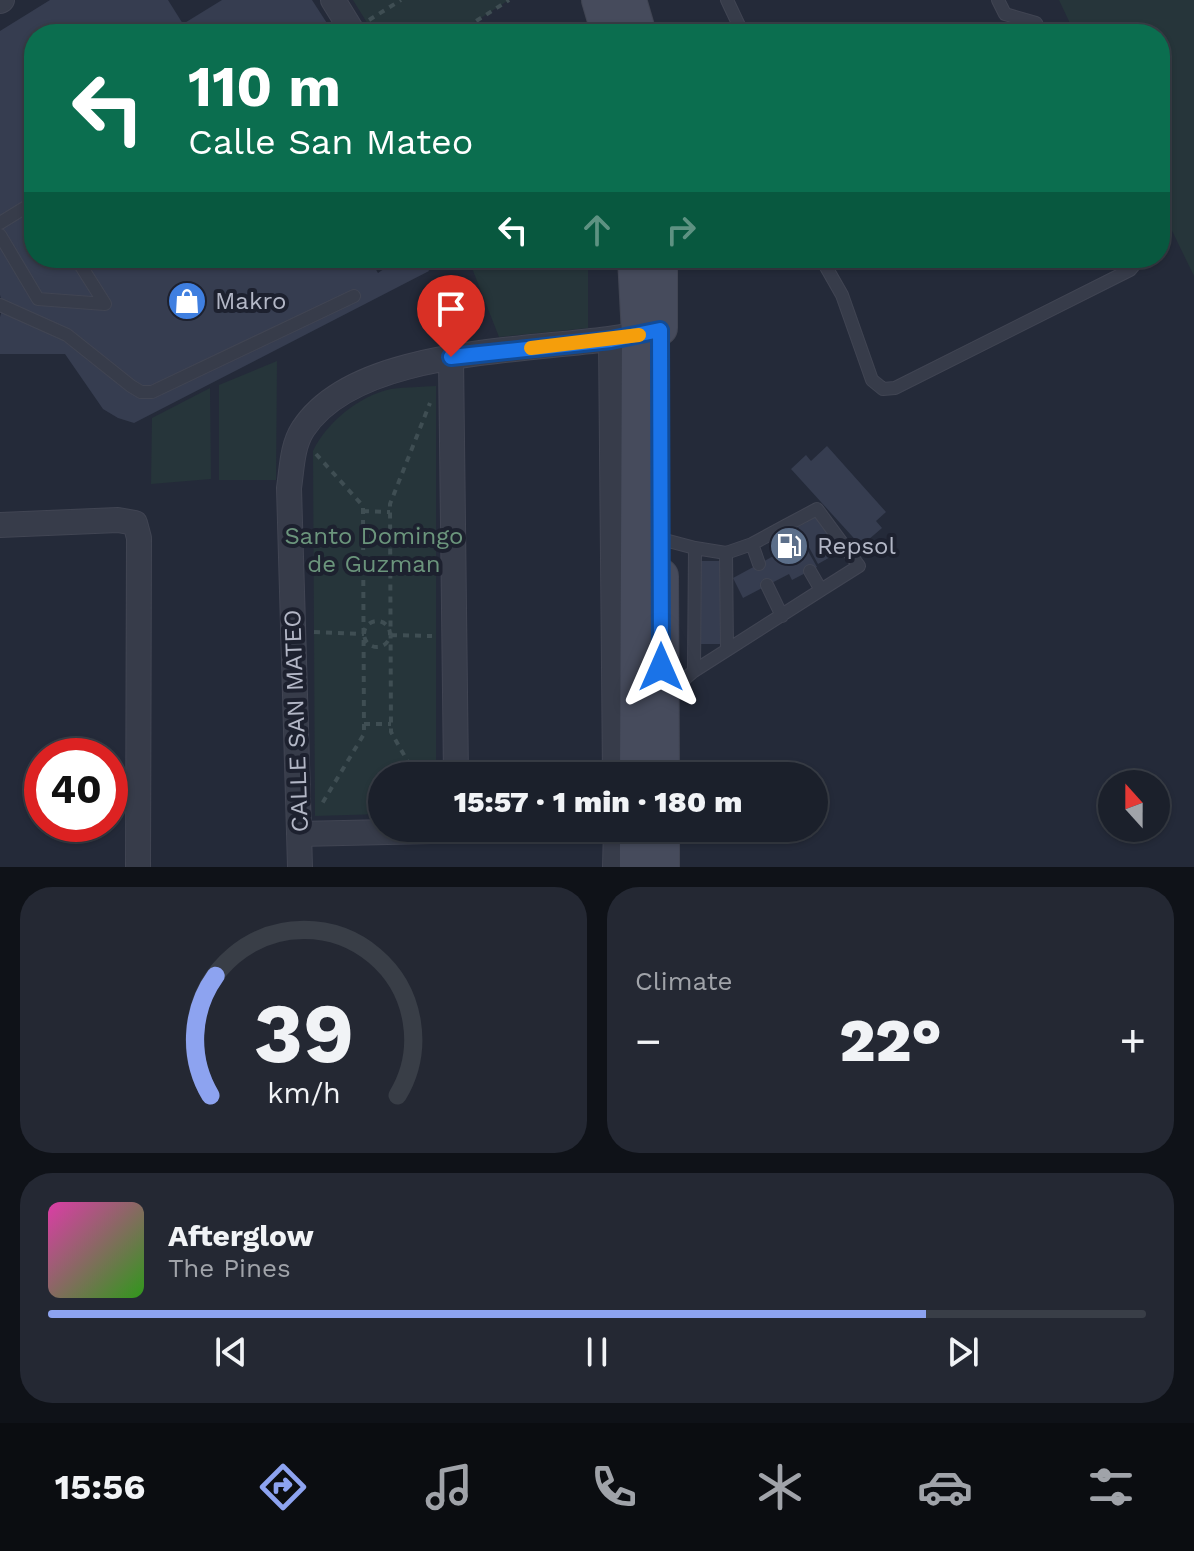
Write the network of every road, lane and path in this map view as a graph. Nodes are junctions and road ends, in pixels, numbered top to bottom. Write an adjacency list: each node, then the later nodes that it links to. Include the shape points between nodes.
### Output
1 (333, 0): 8 (street)
2 (401, 0): 9 (path)
3 (509, 0): 10 (path)
4 (599, 0): 11 (street)
5 (629, 0): 12 (street)
6 (727, 0): 13 (lane)
7 (998, 0): 14 (lane, via 1005,14)
8 (356, 24)
9 (366, 24)
10 (472, 24)
11 (606, 24)
12 (636, 24)
13 (738, 24)
14 (1036, 24)
15 (24, 208): 16 (lane)
16 (0, 223)
17 (0, 235): 18 (lane, via 38,299 105,304)
18 (82, 268)
19 (635, 268): 25 (street)
20 (657, 268): 25 (street)
21 (827, 268): 22 (lane, via 842,295 872,380 883,389 895,388)
22 (1132, 268)
23 (354, 296): 24 (lane, via 152,392 131,386 67,335)
24 (0, 305)
25 (636, 335): 26 (street, CALLE SAN MATEO); 34 (street); 54 (street); 55 (street)
26 (451, 357): 53 (street); 59 (street, CALLE SAN MATEO, via 407,367 339,395 316,413 296,444 289,488)
27 (431, 401): 32 (path)
28 (317, 443): 29 (path)
29 (313, 451): 30 (path); 31 (path)
30 (312, 467)
31 (363, 511): 32 (path); 44 (path)
32 (390, 512): 45 (path)
33 (0, 525): 63 (street, via 135,523)
34 (661, 539): 36 (lane); 49 (street)
35 (752, 544): 37 (lane); 38 (lane); 41 (lane, via 817,509 859,566)
36 (695, 548): 37 (lane); 48 (lane)
37 (726, 553): 47 (lane)
38 (759, 564)
39 (810, 571): 41 (lane)
40 (767, 585): 42 (lane)
41 (821, 590): 42 (lane)
42 (782, 616): 47 (lane)
43 (313, 617): 44 (path, via 313,632)
44 (364, 634): 50 (path)
45 (390, 635): 45 (path, via 386,624 378,621 364,634 374,647); 46 (path); 51 (path)
46 (436, 636)
47 (727, 650): 48 (lane)
48 (694, 671): 49 (lane)
49 (662, 699): 56 (street)
50 (364, 724): 51 (path); 57 (path, via 364,734 315,816)
51 (391, 724): 52 (path)
52 (408, 762)
53 (456, 762)
54 (616, 762)
55 (637, 762)
56 (662, 762)
57 (315, 801)
58 (368, 832): 59 (street)
59 (299, 834): 64 (street, CALLE SAN MATEO)
60 (616, 842): 65 (street)
61 (637, 842): 66 (street)
62 (662, 842): 67 (street)
63 (138, 867)
64 (300, 867)
65 (615, 867)
66 (637, 867)
67 (662, 867)

